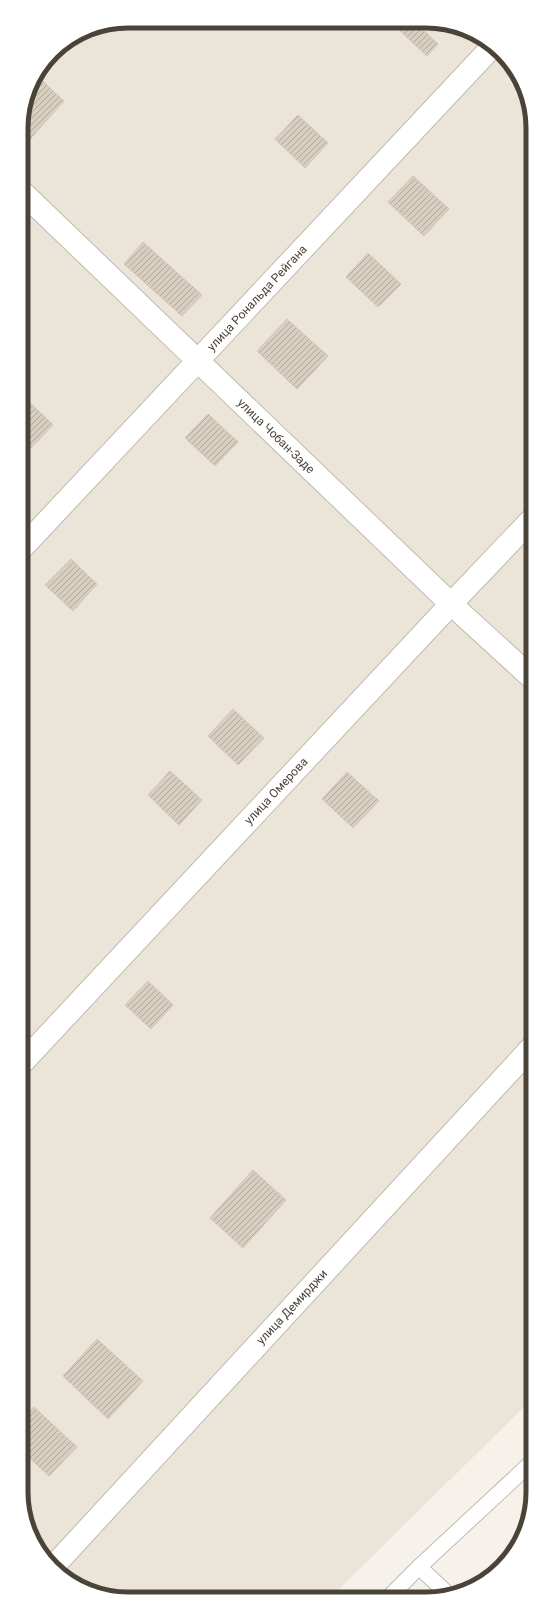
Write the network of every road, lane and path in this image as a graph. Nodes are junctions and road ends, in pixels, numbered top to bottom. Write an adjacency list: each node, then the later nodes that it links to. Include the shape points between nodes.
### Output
1 (489, 50): 3 (street, улица Рональда Рейгана)
2 (28, 198): 3 (street, улица Чобан-Заде)
3 (198, 361): 5 (street, улица Рональда Рейгана); 6 (street, улица Чобан-Заде)
4 (526, 526): 6 (street, улица Омерова)
5 (28, 542)
6 (451, 604): 7 (street, улица Чобан-Заде); 9 (street, улица Омерова)
7 (526, 673)
8 (526, 1054): 11 (street, улица Демирджи)
9 (28, 1057)
10 (526, 1468): 12 (lane)
11 (57, 1563)
12 (419, 1567): 13 (lane); 14 (lane)
13 (444, 1590)
14 (393, 1592)

